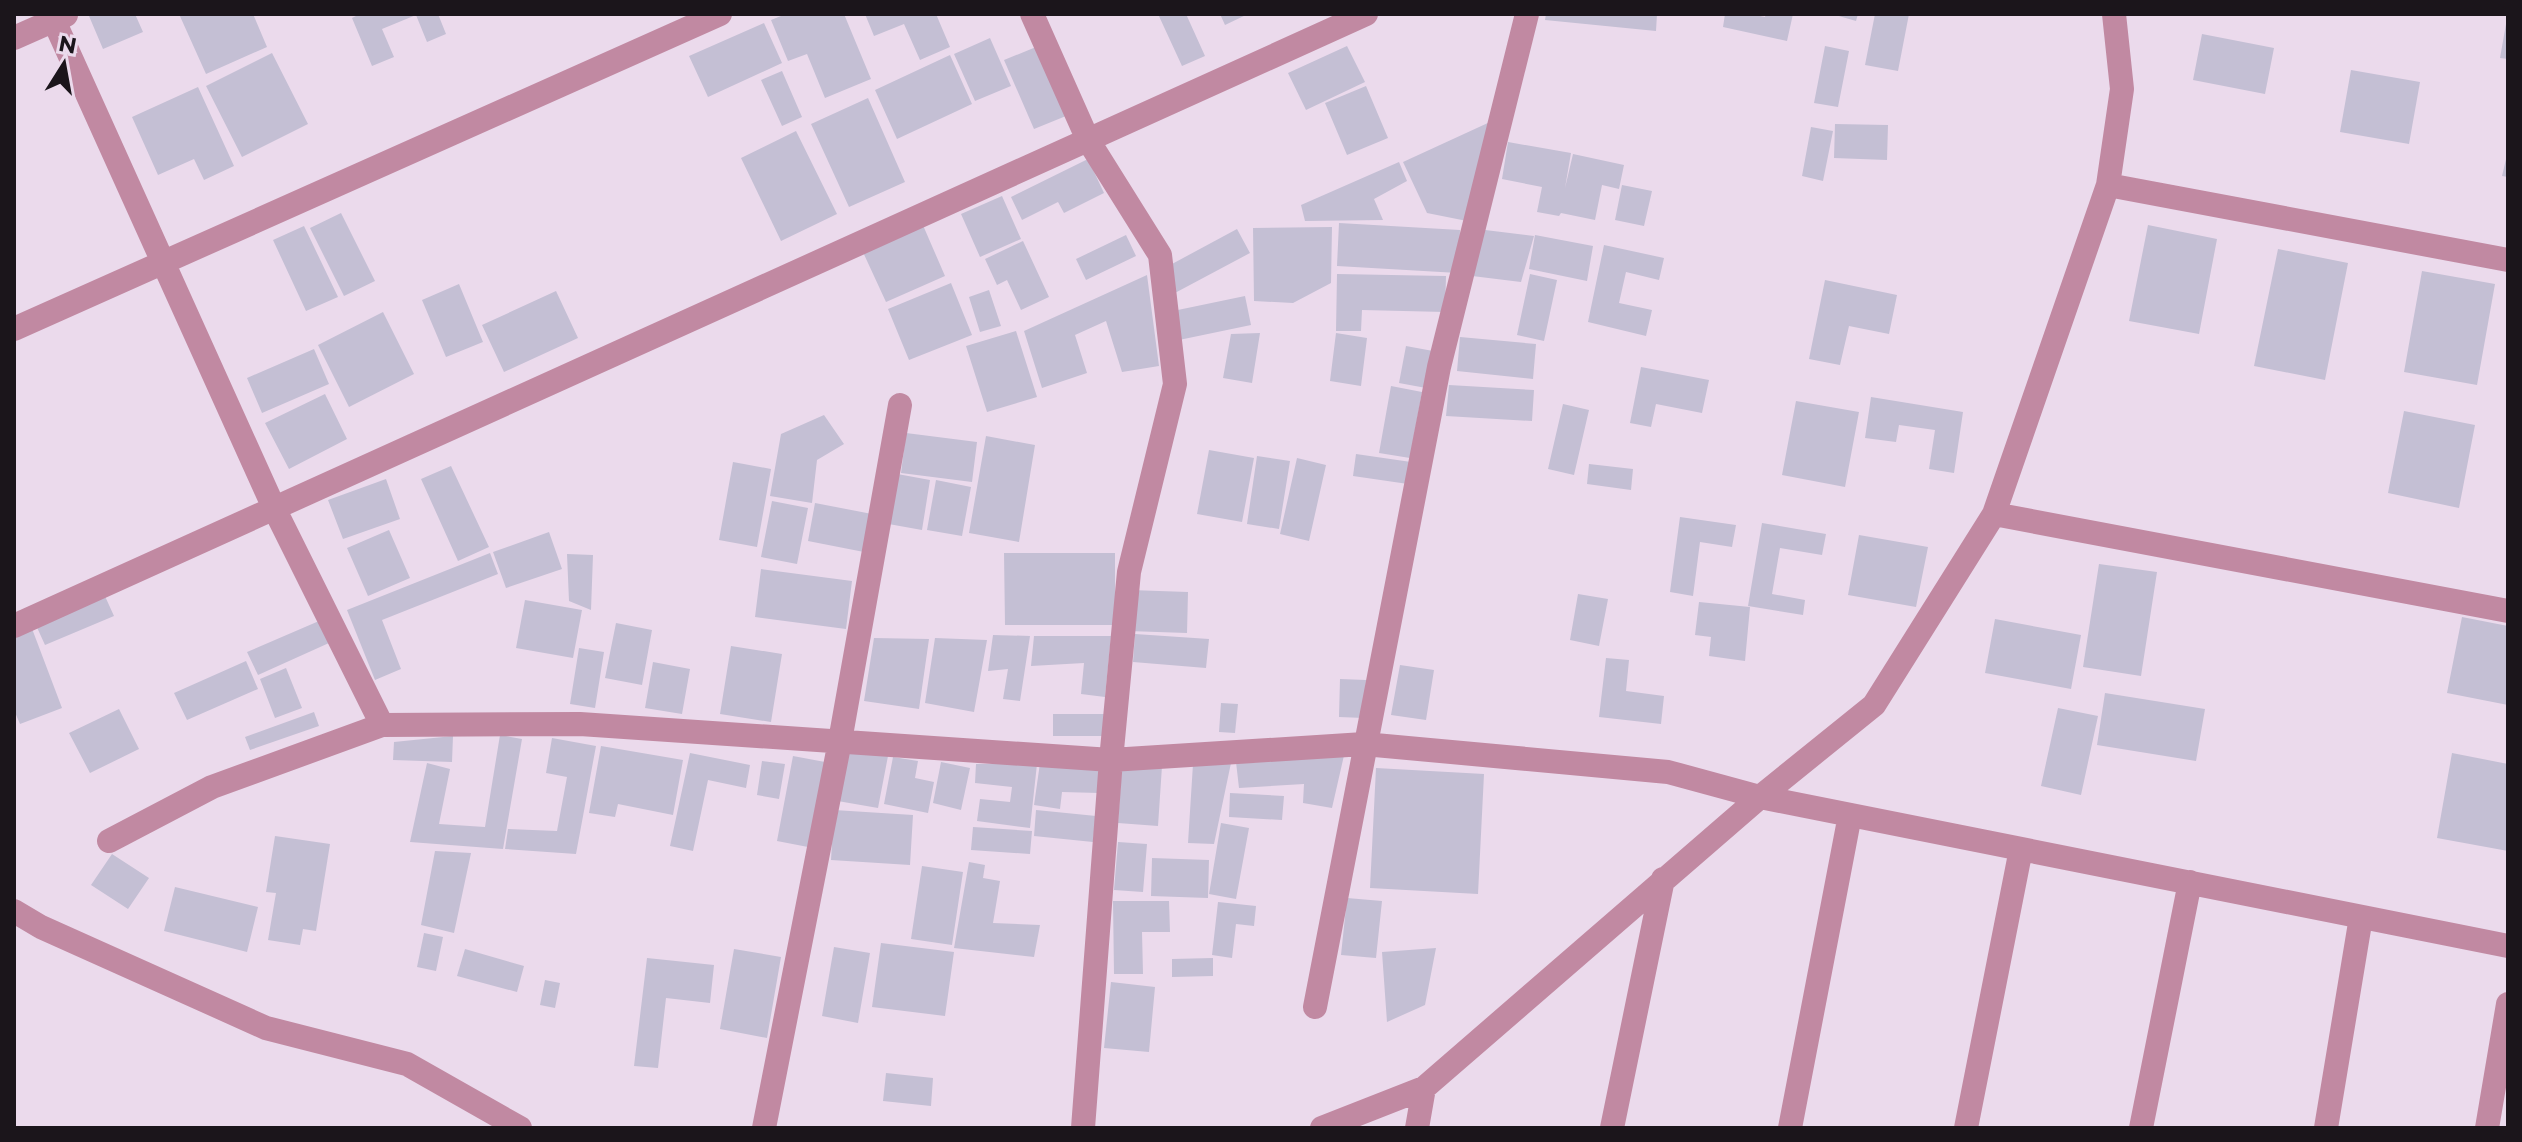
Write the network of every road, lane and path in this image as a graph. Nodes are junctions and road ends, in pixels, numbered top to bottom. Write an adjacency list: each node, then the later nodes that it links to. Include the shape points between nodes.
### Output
1 (720, 14): 11 (street)
2 (1032, 14): 8 (street)
3 (1366, 14): 8 (street)
4 (1527, 14): 20 (street, via 1439,367)
5 (2114, 14): 9 (street, via 2122,89)
6 (58, 16): 7 (street); 11 (street)
7 (14, 38)
8 (1088, 140): 14 (street); 21 (street, via 1160,255 1175,384 1129,572)
9 (2108, 185): 10 (street); 15 (street)
10 (2508, 260)
11 (163, 262): 12 (street); 14 (street)
12 (14, 329)
13 (900, 405): 19 (street)
14 (274, 508): 17 (street); 18 (street)
15 (1994, 514): 16 (street); 22 (street, via 1874,705)
16 (2508, 611)
17 (14, 626)
18 (382, 725): 19 (street, via 580,724); 24 (street, via 212,787)
19 (840, 741): 21 (street); 35 (street)
20 (1364, 744): 21 (street); 22 (street, via 1668,772); 32 (street)
21 (1111, 760): 36 (street)
22 (1760, 797): 23 (street); 26 (street)
23 (1850, 815): 25 (street); 40 (street)
24 (109, 841)
25 (2021, 849): 27 (street); 41 (street)
26 (1663, 879): 33 (street); 39 (street)
27 (2190, 882): 29 (street); 42 (street)
28 (14, 911): 34 (street, via 266,1028 407,1064)
29 (2361, 917): 30 (street); 43 (street)
30 (2508, 946)
31 (2508, 1004): 44 (street)
32 (1315, 1007)
33 (1424, 1088): 37 (street); 38 (street)
34 (520, 1128)
35 (764, 1128)
36 (1083, 1128)
37 (1322, 1128)
38 (1417, 1128)
39 (1612, 1128)
40 (1790, 1128)
41 (1966, 1128)
42 (2141, 1128)
43 (2326, 1128)
44 (2487, 1128)

